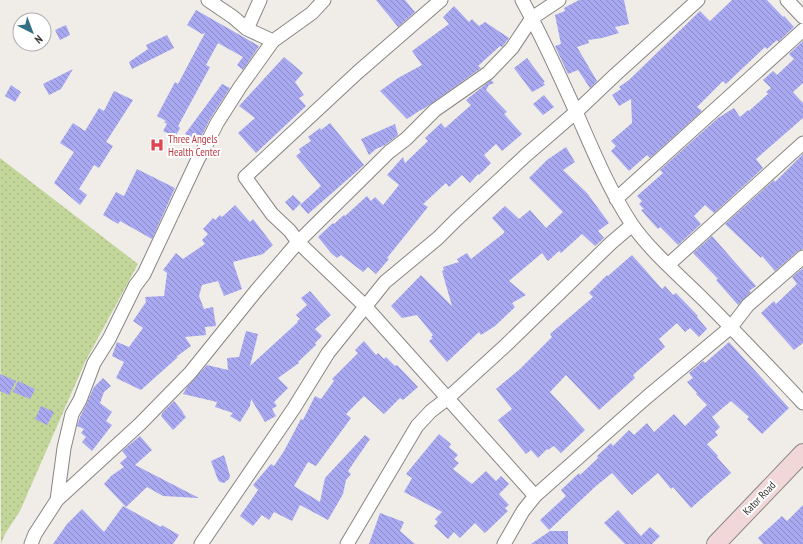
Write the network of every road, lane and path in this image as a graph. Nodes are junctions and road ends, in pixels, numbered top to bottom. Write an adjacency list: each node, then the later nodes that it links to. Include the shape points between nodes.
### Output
1 (208, 0): 11 (street)
2 (260, 0): 11 (street)
3 (324, 0): 13 (street, via 312,13)
4 (441, 0): 18 (street, via 245,177 272,214)
5 (522, 0): 10 (street)
6 (559, 0): 10 (street)
7 (698, 0): 14 (street)
8 (787, 0): 9 (street)
9 (803, 17)
10 (532, 18): 14 (street); 18 (street, via 512,48 488,73 435,110)
11 (247, 29): 13 (street)
12 (803, 30): 16 (street)
13 (273, 41): 27 (street, via 217,123 144,274 94,363 72,414 64,448)
14 (576, 112): 16 (street); 21 (street, via 438,238 385,282)
15 (803, 143): 20 (street)
16 (616, 199): 17 (street)
17 (632, 225): 20 (street); 23 (street)
18 (298, 242): 21 (street); 27 (street, via 190,373 140,424)
19 (803, 257): 22 (street, via 748,305)
20 (668, 265): 22 (street)
21 (365, 306): 23 (street); 29 (street, via 328,353 294,408)
22 (731, 327): 24 (street); 26 (street, via 647,397)
23 (448, 398): 26 (street); 30 (street, via 417,426)
24 (803, 403)
25 (803, 454): 32 (main road, Kator Road)
26 (536, 496): 31 (street, via 523,511)
27 (57, 500): 28 (street)
28 (31, 544)
29 (201, 544)
30 (347, 544)
31 (504, 544)
32 (716, 544)

